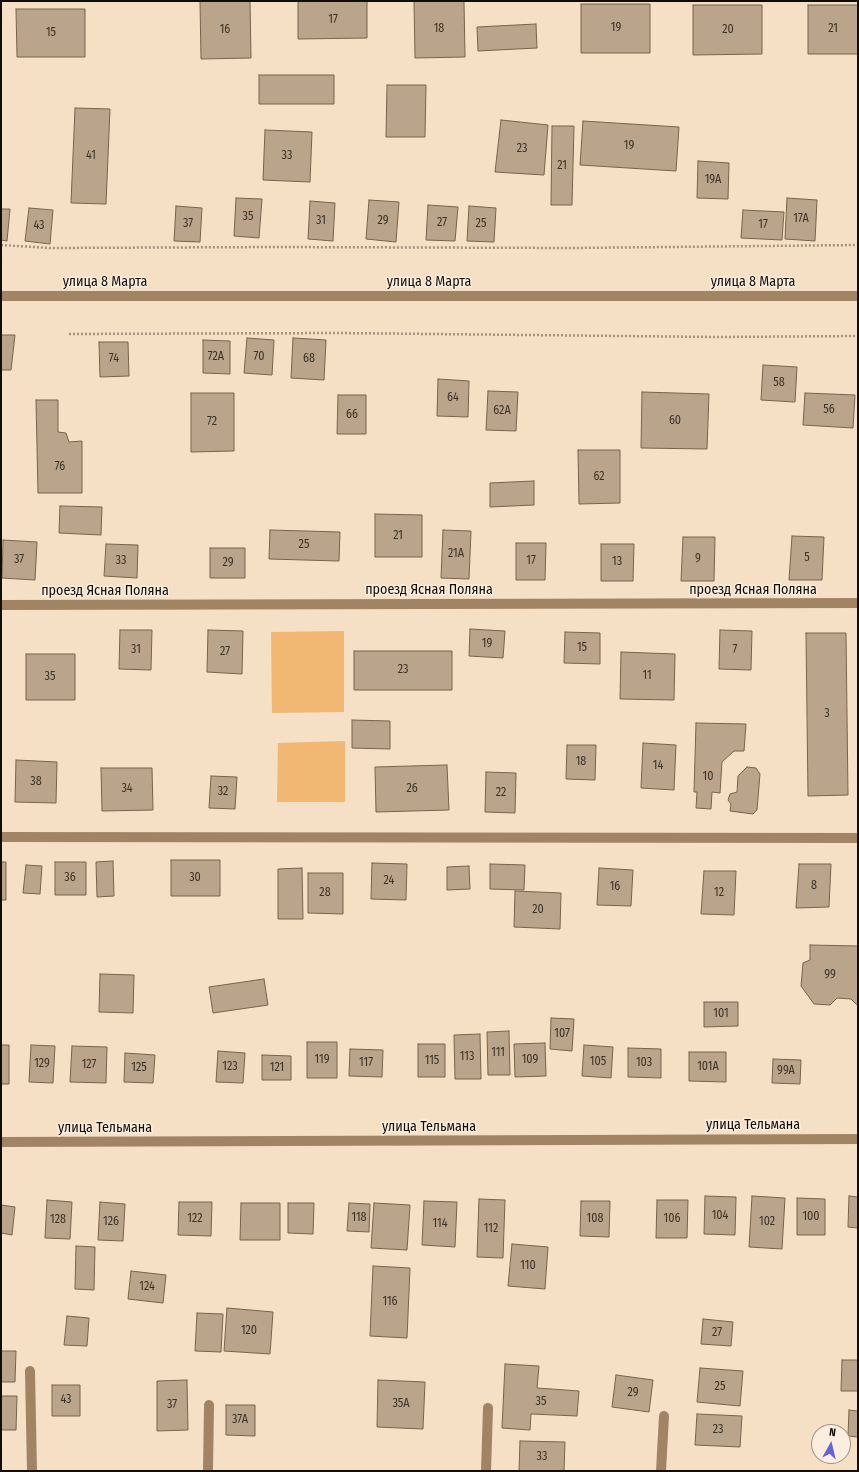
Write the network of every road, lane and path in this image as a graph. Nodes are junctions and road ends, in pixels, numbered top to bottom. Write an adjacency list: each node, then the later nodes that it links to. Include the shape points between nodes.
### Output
1 (1, 245): 2 (path, via 64,248 573,248)
2 (858, 245)
3 (1, 296): 4 (street, улица 8 Марта)
4 (858, 296)
5 (69, 334): 6 (path)
6 (858, 336)
7 (858, 603): 8 (street, проезд Ясная Поляна)
8 (1, 605)
9 (1, 837): 10 (street)
10 (858, 838)
11 (858, 1139): 12 (street, улица Тельмана)
12 (1, 1142)
13 (30, 1371): 17 (street)
14 (209, 1405): 18 (street)
15 (488, 1408): 19 (street)
16 (664, 1416): 20 (street)
17 (32, 1471)
18 (208, 1471)
19 (486, 1471)
20 (661, 1471)

